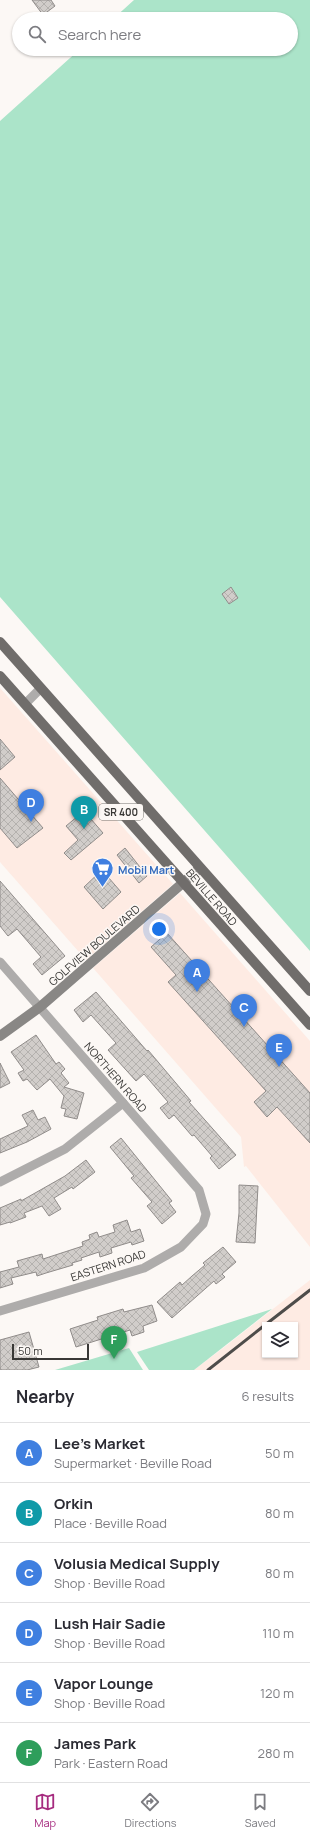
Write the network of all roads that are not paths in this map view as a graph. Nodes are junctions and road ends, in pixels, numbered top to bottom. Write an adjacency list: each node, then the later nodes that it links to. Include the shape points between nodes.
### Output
1 (0, 642): 3 (main road, BEVILLE ROAD / SR 400)
2 (0, 676): 4 (main road, BEVILLE ROAD / SR 400)
3 (41, 688): 4 (street); 5 (main road, BEVILLE ROAD / SR 400)
4 (25, 704): 6 (main road, BEVILLE ROAD / SR 400)
5 (200, 868): 6 (street, GOLFVIEW BOULEVARD); 8 (main road, BEVILLE ROAD / SR 400)
6 (183, 882): 9 (street, GOLFVIEW BOULEVARD); 10 (main road, BEVILLE ROAD / SR 400)
7 (0, 962): 9 (street, NORTHERN ROAD)
8 (310, 991)
9 (40, 1007): 11 (street, GOLFVIEW BOULEVARD); 12 (street, NORTHERN ROAD)
10 (310, 1025)
11 (0, 1036)
12 (123, 1103): 13 (street, via 64,1149); 14 (street, NORTHERN ROAD, via 199,1190)
13 (0, 1182)
14 (206, 1214): 15 (street, EASTERN ROAD, via 202,1224 181,1247 144,1268)
15 (0, 1311)

